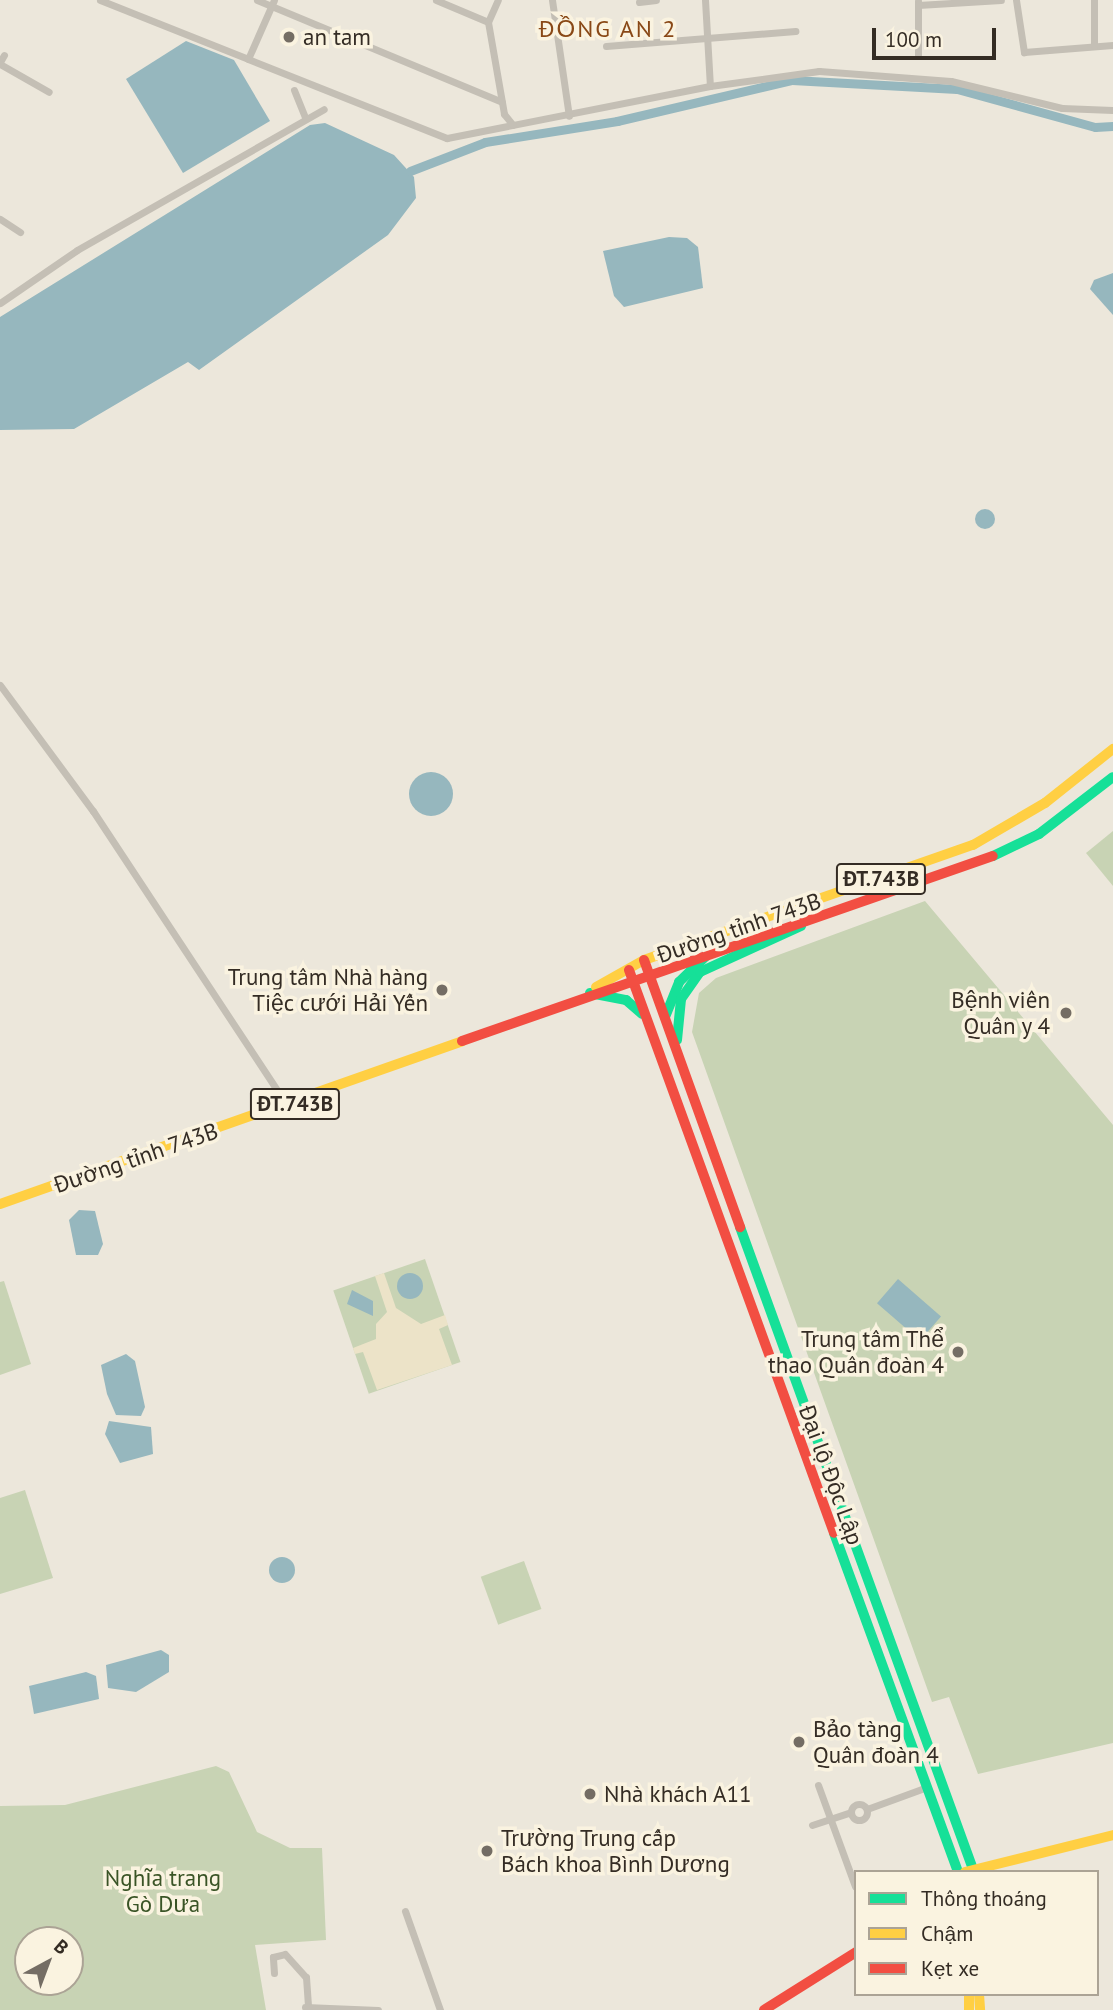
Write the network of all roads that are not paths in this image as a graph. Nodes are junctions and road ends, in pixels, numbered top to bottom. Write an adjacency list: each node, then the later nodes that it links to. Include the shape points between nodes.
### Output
1 (100, 0): 21 (street)
2 (257, 0): 13 (street)
3 (436, 0): 14 (street)
4 (498, 0): 14 (street)
5 (552, 0): 29 (street)
6 (656, 0): 11 (street)
7 (705, 0): 16 (street)
8 (1002, 0): 12 (street)
9 (1016, 0): 19 (street, via 1024,52)
10 (1094, 0): 19 (street)
11 (639, 2)
12 (918, 2): 20 (street)
13 (273, 3): 21 (street); 26 (street)
14 (488, 22): 26 (street)
15 (795, 31): 16 (street)
16 (707, 36): 18 (street); 23 (street)
17 (1113, 45): 19 (street)
18 (606, 46)
19 (1094, 46)
20 (918, 56)
21 (248, 59): 31 (street, via 447,138)
22 (1, 60): 25 (street)
23 (710, 86): 28 (street, via 819,71 882,74 982,86 1062,108); 29 (street)
24 (293, 90): 30 (street)
25 (48, 92)
26 (502, 102): 31 (street)
27 (324, 109): 30 (street)
28 (1113, 110)
29 (569, 116): 31 (street)
30 (306, 118): 34 (street, via 77,250)
31 (513, 125)
32 (0, 219): 33 (street)
33 (20, 232)
34 (0, 303)
35 (0, 685): 48 (street, via 101,821)
36 (1113, 749): 40 (main road, Đường tỉnh 743B / ĐT.743B, via 1045,803 973,845)
37 (1113, 777): 38 (main road, Đường tỉnh 743B / ĐT.743B, via 1010,850)
38 (801, 926): 39 (main road, Đường tỉnh 743B / ĐT.743B); 47 (main road, via 694,979 678,1008)
39 (706, 956): 42 (main road, Đường tỉnh 743B / ĐT.743B); 45 (main road, via 679,982)
40 (644, 960): 41 (main road, Đường tỉnh 743B / ĐT.743B); 42 (main road, Đại lộ Độc Lập)
41 (628, 967): 43 (main road, Đại lộ Độc Lập); 44 (main road, Đường tỉnh 743B / ĐT.743B)
42 (649, 975): 43 (main road, Đường tỉnh 743B / ĐT.743B); 45 (main road, Đại lộ Độc Lập)
43 (633, 981): 44 (main road, Đường tỉnh 743B / ĐT.743B); 46 (main road, Đại lộ Độc Lập)
44 (586, 993): 46 (main road, via 626,1000); 48 (main road, Đường tỉnh 743B / ĐT.743B)
45 (665, 1018): 47 (main road, Đại lộ Độc Lập)
46 (648, 1022): 51 (main road, Đại lộ Độc Lập)
47 (678, 1055): 56 (main road, Đại lộ Độc Lập)
48 (288, 1107): 49 (main road, Đường tỉnh 743B / ĐT.743B)
49 (0, 1204)
50 (818, 1785): 52 (street)
51 (927, 1787): 52 (street, via 867,1809 859,1804); 55 (main road, Đại lộ Độc Lập)
52 (830, 1819): 53 (street); 58 (street)
53 (812, 1825)
54 (1113, 1835): 57 (main road)
55 (957, 1870)
56 (971, 1870)
57 (975, 1870)
58 (854, 1883)
59 (405, 1911): 63 (street)
60 (854, 1953): 64 (main road)
61 (274, 1973): 62 (street, via 274,1955 286,1955 306,1977 306,2007)
62 (378, 2010)
63 (440, 2010)
64 (764, 2010)

